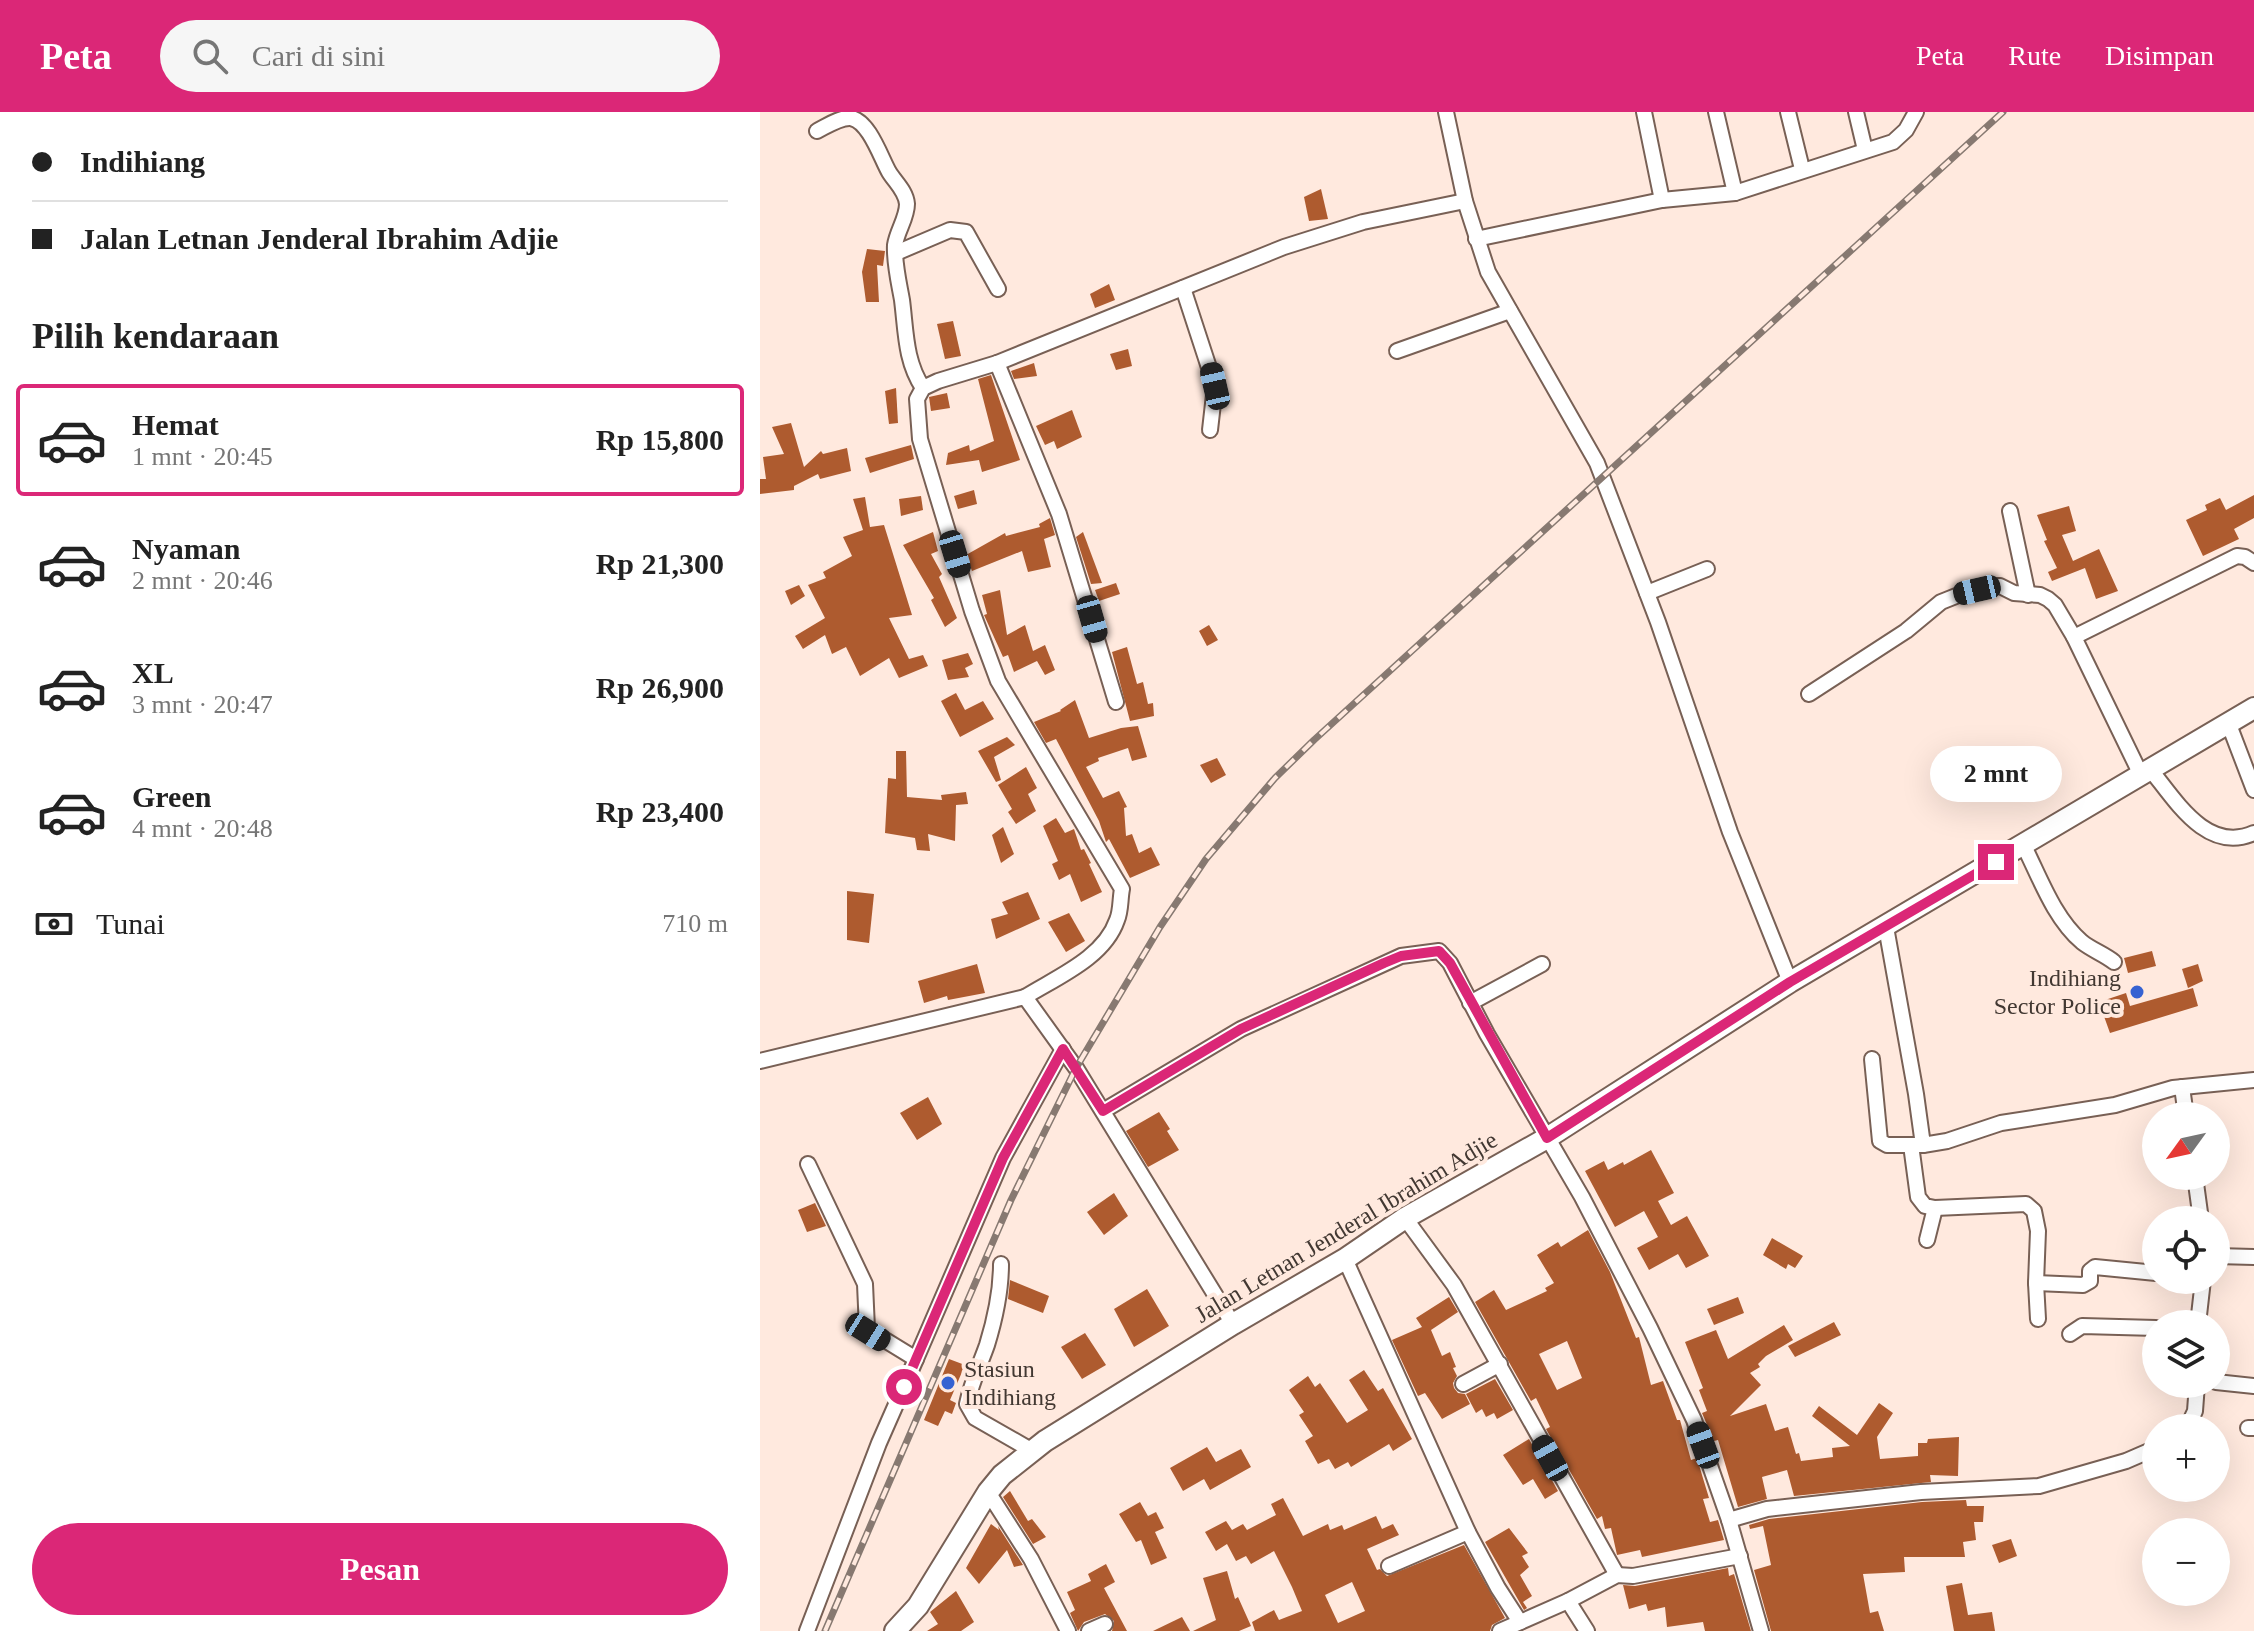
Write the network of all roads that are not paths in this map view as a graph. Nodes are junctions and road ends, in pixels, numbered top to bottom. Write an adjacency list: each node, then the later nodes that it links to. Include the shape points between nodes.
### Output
1 (1446, 112): 12 (street)
2 (1644, 112): 11 (street)
3 (1716, 112): 10 (street)
4 (1788, 112): 9 (street)
5 (1856, 112): 8 (street)
6 (1916, 112): 8 (street, via 1900,137)
7 (817, 131): 14 (street, via 850,118 871,135 906,200)
8 (1865, 150): 9 (street)
9 (1802, 169): 10 (street)
10 (1735, 193): 11 (street)
11 (1662, 200): 13 (street)
12 (1465, 201): 13 (street); 15 (street, via 1363,222)
13 (1476, 239): 17 (street)
14 (896, 253): 16 (street, via 950,230 966,232); 20 (street, via 904,335)
15 (1183, 288): 19 (street); 21 (street, via 1215,386)
16 (998, 289)
17 (1510, 311): 18 (street); 25 (street, via 1597,463)
18 (1397, 351)
19 (997, 363): 20 (street); 29 (street, via 1059,514)
20 (923, 388): 40 (street, via 917,399 920,439 998,681 1122,889 1117,920 1104,942 1091,956)
21 (1210, 430)
22 (2010, 511): 26 (street)
23 (2254, 563): 27 (street, via 2237,556)
24 (1707, 569): 25 (street)
25 (1647, 593): 39 (street, via 1730,832)
26 (2028, 595): 27 (street, via 2040,595 2055,605); 28 (street, via 1993,586 1941,602)
27 (2074, 637): 32 (street)
28 (1809, 694)
29 (1116, 702)
30 (2254, 708): 31 (highway, Jalan Letnan Jenderal Ibrahim Adjie)
31 (2228, 722): 32 (highway, Jalan Letnan Jenderal Ibrahim Adjie); 33 (street)
32 (2146, 772): 34 (street, via 2213,835); 35 (highway, Jalan Letnan Jenderal Ibrahim Adjie)
33 (2254, 790)
34 (2253, 837)
35 (2024, 846): 36 (highway, Jalan Letnan Jenderal Ibrahim Adjie); 37 (street, via 2071,931)
36 (1886, 927): 39 (highway, Jalan Letnan Jenderal Ibrahim Adjie); 50 (street)
37 (2114, 962)
38 (1542, 964): 41 (street)
39 (1790, 982): 49 (highway, Jalan Letnan Jenderal Ibrahim Adjie)
40 (1025, 997): 42 (street); 44 (street)
41 (1470, 1003): 48 (street, via 1439,951 1401,956 1241,1029); 49 (street)
42 (1063, 1049): 48 (street); 65 (street, via 1003,1158)
43 (1872, 1059): 50 (street, via 1880,1141)
44 (760, 1061)
45 (2254, 1080): 46 (street)
46 (2182, 1087): 47 (street); 50 (street)
47 (2184, 1102)
48 (1103, 1111): 62 (street)
49 (1547, 1138): 53 (highway, Jalan Letnan Jenderal Ibrahim Adjie); 73 (street, via 1601,1232 1694,1420)
50 (1917, 1145): 52 (street, via 1918,1197)
51 (808, 1164): 65 (street, via 865,1284 867,1329)
52 (1935, 1208): 54 (street); 60 (street, via 2031,1207 2038,1231)
53 (1405, 1218): 57 (highway, Jalan Letnan Jenderal Ibrahim Adjie); 66 (street, via 1454,1285)
54 (1927, 1240)
55 (2230, 1256): 56 (street)
56 (2254, 1257)
57 (1345, 1259): 62 (highway, Jalan Letnan Jenderal Ibrahim Adjie); 74 (street)
58 (1001, 1264): 70 (street, via 987,1344 967,1404 975,1418)
59 (2142, 1272): 60 (street, via 2095,1267 2083,1285)
60 (2036, 1283): 61 (street)
61 (2038, 1319)
62 (1233, 1324): 70 (highway, Jalan Letnan Jenderal Ibrahim Adjie)
63 (2142, 1328): 64 (street, via 2082,1326)
64 (2070, 1334)
65 (916, 1359): 81 (street)
66 (1500, 1364): 68 (street); 77 (street)
67 (2230, 1383): 69 (street)
68 (1463, 1384)
69 (2254, 1386)
70 (1031, 1450): 72 (highway, Jalan Letnan Jenderal Ibrahim Adjie)
71 (2142, 1454): 73 (street, via 2039,1486 1921,1492 1767,1509)
72 (988, 1492): 82 (highway, Jalan Letnan Jenderal Ibrahim Adjie, via 918,1606); 83 (street, via 1033,1561)
73 (1729, 1520): 75 (street)
74 (1468, 1532): 76 (street); 79 (street)
75 (1740, 1556): 77 (street); 87 (street)
76 (1389, 1566)
77 (1617, 1575): 78 (street)
78 (1568, 1601): 79 (street); 86 (street)
79 (1520, 1622): 85 (street)
80 (1105, 1624): 84 (street)
81 (807, 1631)
82 (895, 1631)
83 (1068, 1631)
84 (1089, 1631)
85 (1500, 1631)
86 (1587, 1631)
87 (1761, 1631)

